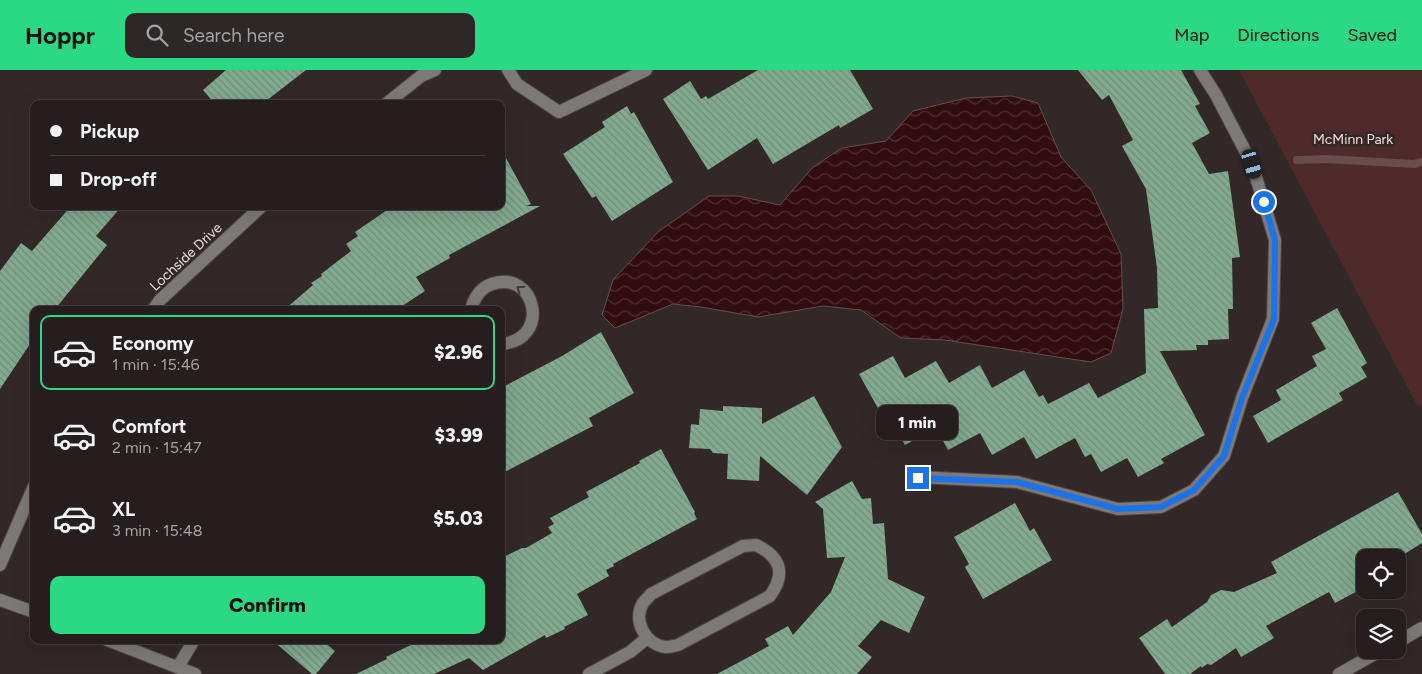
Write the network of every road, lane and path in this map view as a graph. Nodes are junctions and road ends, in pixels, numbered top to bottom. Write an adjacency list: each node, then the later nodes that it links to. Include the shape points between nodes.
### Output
1 (435, 70): 5 (street)
2 (508, 70): 3 (street, via 516,84 559,112)
3 (646, 70)
4 (1200, 70): 11 (street, via 1252,164 1275,240 1274,319 1242,398 1224,456 1194,490 1161,507 1118,509 1017,482)
5 (419, 73): 6 (street)
6 (390, 100)
7 (258, 210): 8 (street, Lochside Drive)
8 (156, 306)
9 (472, 306): 10 (street, one-way to 9, via 521,338 532,322 532,302 526,293 509,282 498,282 479,292)
10 (505, 344)
11 (918, 478)
12 (30, 495): 13 (street)
13 (0, 564)
14 (0, 600): 15 (street)
15 (30, 611)
16 (1422, 628): 17 (street)
17 (1406, 637)
18 (647, 638): 18 (street, via 667,647 678,645 770,596 778,586 780,573 776,560 756,545 743,546 651,594 639,615 640,627); 24 (street, via 630,652)
19 (118, 644): 22 (street)
20 (192, 644): 22 (street)
21 (1366, 659): 25 (street)
22 (178, 666): 23 (street)
23 (195, 674)
24 (589, 674)
25 (1338, 674)

